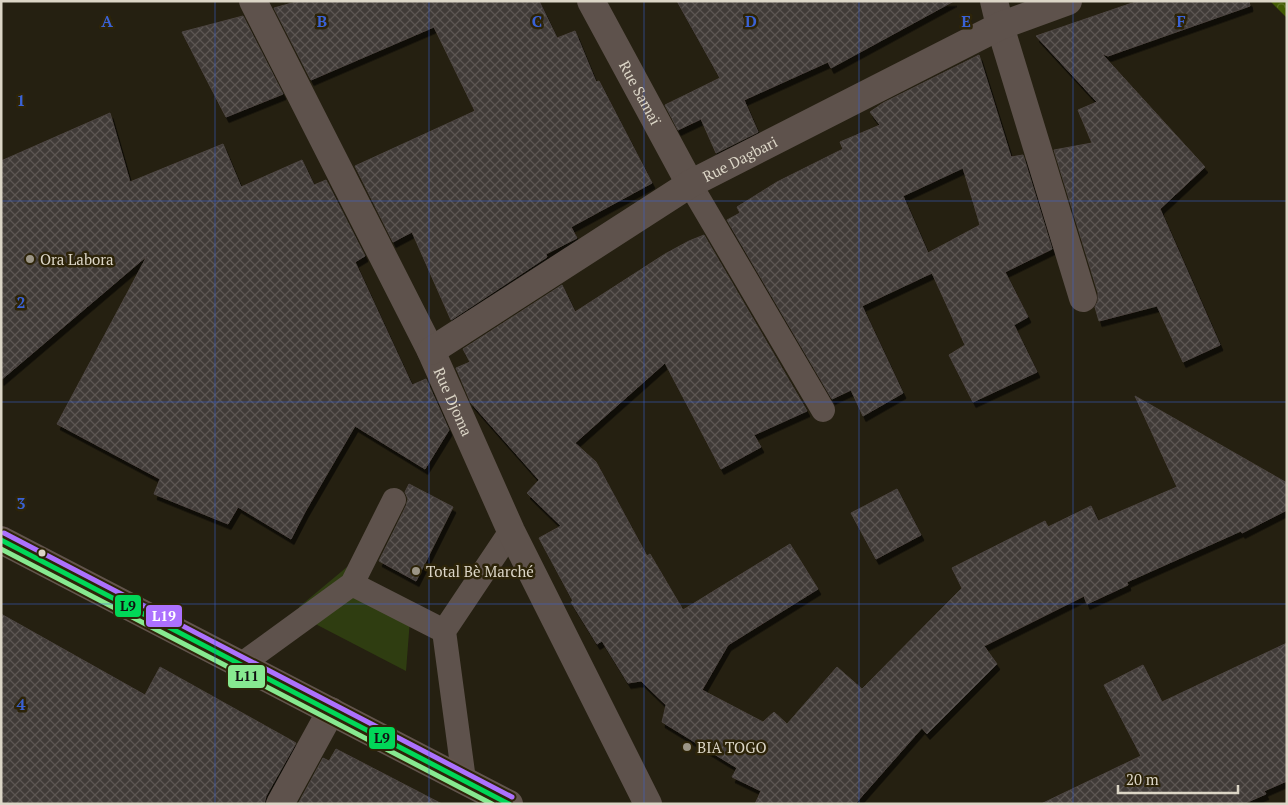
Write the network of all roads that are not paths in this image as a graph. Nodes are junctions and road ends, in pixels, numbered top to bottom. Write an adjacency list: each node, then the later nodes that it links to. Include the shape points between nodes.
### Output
1 (252, 1): 7 (street, Rue Djoma)
2 (591, 1): 5 (street, Rue Samaï)
3 (1068, 1): 4 (street, Rue Dagbari)
4 (997, 14): 5 (street, Rue Dagbari); 6 (street)
5 (690, 184): 7 (street, Rue Dagbari); 8 (lane)
6 (1083, 298)
7 (431, 351): 10 (street, Rue Djoma)
8 (822, 410)
9 (394, 500): 12 (lane)
10 (511, 531): 13 (lane); 19 (street, Rue Djoma)
11 (1, 540): 14 (street)
12 (352, 584): 13 (lane); 14 (lane)
13 (444, 631): 16 (lane)
14 (242, 664): 15 (street)
15 (331, 711): 16 (street); 17 (street)
16 (464, 780): 18 (street)
17 (280, 804)
18 (510, 804)
19 (648, 804)

